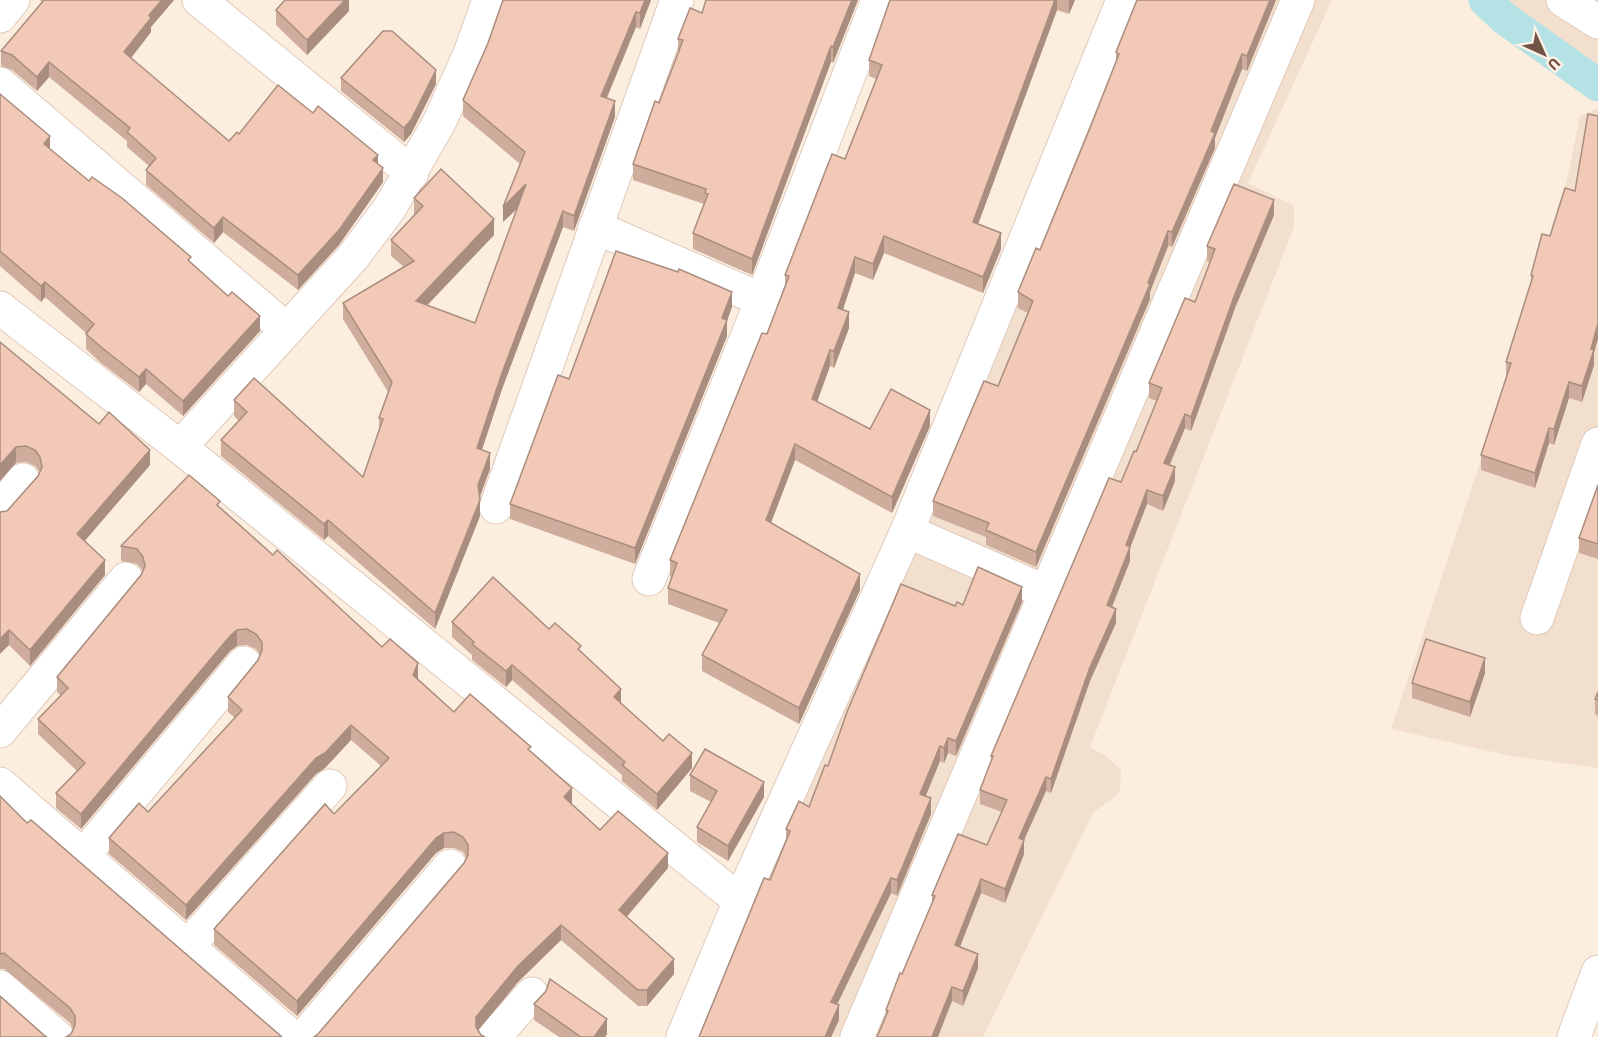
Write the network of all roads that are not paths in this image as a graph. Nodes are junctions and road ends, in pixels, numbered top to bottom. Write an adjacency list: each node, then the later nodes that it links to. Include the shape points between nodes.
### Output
1 (12, 0): 9 (street)
2 (198, 0): 12 (street)
3 (489, 0): 12 (street, via 439,123)
4 (676, 0): 13 (street)
5 (878, 0): 14 (street)
6 (1123, 0): 22 (street)
7 (1298, 0): 25 (street)
8 (1563, 0): 10 (street)
9 (0, 16)
10 (1598, 22)
11 (0, 84): 16 (street)
12 (412, 173): 16 (street, via 353,257)
13 (595, 227): 14 (street); 20 (street)
14 (762, 300): 24 (street)
15 (0, 308): 18 (street)
16 (286, 329): 18 (street)
17 (1598, 444): 26 (street)
18 (180, 447): 33 (street)
19 (22, 480): 21 (street)
20 (496, 507)
21 (0, 509)
22 (907, 531): 25 (street); 33 (street)
23 (126, 579): 28 (street)
24 (649, 579)
25 (1046, 592): 43 (street)
26 (1537, 618)
27 (244, 663): 31 (street)
28 (0, 731)
29 (0, 784): 31 (street)
30 (330, 786): 34 (street)
31 (83, 856): 34 (street)
32 (450, 866): 40 (street)
33 (740, 901): 42 (street)
34 (187, 947): 39 (street)
35 (1598, 972): 44 (street)
36 (0, 987): 38 (street)
37 (532, 994): 41 (street)
38 (57, 1037)
39 (292, 1037)
40 (304, 1037)
41 (494, 1037)
42 (683, 1037)
43 (856, 1037)
44 (1574, 1037)

